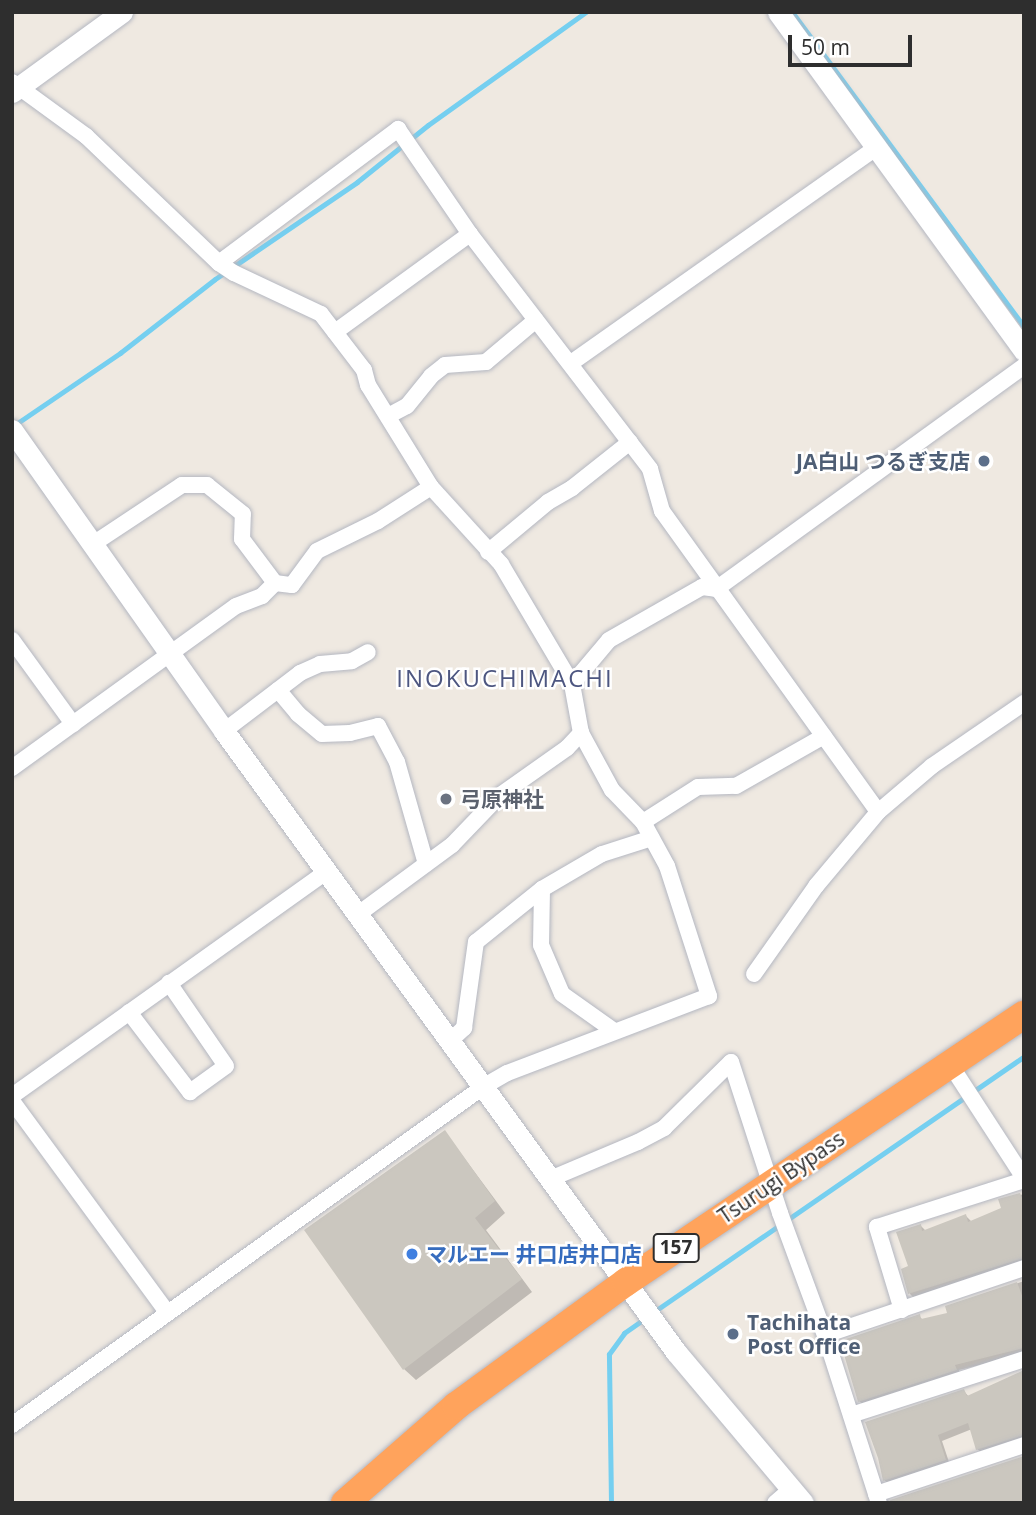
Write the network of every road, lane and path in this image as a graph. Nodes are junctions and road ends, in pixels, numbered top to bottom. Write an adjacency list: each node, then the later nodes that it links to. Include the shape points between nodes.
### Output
1 (122, 12): 3 (street)
2 (778, 12): 4 (street)
3 (14, 87): 6 (street, via 86,136)
4 (876, 148): 9 (street); 10 (street)
5 (470, 234): 6 (street, via 398,129); 7 (street); 8 (street)
6 (225, 267): 8 (street, via 321,314)
7 (536, 320): 10 (street); 12 (street, via 486,362 445,365 407,405)
8 (335, 332): 12 (street, via 364,370)
9 (1024, 352)
10 (571, 363): 14 (street)
11 (1024, 366): 19 (street)
12 (387, 416): 15 (street)
13 (15, 436): 16 (street)
14 (630, 442): 17 (street); 19 (street, via 650,469 662,511)
15 (431, 487): 17 (street); 18 (street, via 317,551 292,584)
16 (93, 544): 18 (street, via 183,485 207,485 243,514 242,539); 21 (street)
17 (488, 552): 23 (street, via 501,564)
18 (275, 583): 21 (street, via 262,596 236,606)
19 (716, 589): 23 (street, via 702,587 609,640); 29 (street)
20 (12, 640): 26 (street)
21 (170, 652): 26 (street); 27 (street)
22 (368, 652): 24 (street, via 352,661 320,664)
23 (572, 684): 28 (street)
24 (278, 690): 27 (street); 34 (street, via 322,734 378,726 397,762)
25 (1024, 703): 31 (street, via 932,766)
26 (74, 724): 30 (street)
27 (224, 731): 35 (street)
28 (581, 733): 32 (street, via 611,790); 34 (street, via 499,796 452,845)
29 (824, 736): 31 (street); 32 (street, via 736,786 698,787)
30 (12, 767)
31 (878, 812): 38 (street, via 816,886)
32 (643, 822): 33 (street)
33 (652, 838): 36 (street, via 603,854); 42 (street, via 667,866 709,996)
34 (425, 864): 37 (street)
35 (327, 871): 37 (street); 39 (street)
36 (542, 889): 42 (street, via 541,945 562,994); 43 (street, via 476,942 464,1028)
37 (357, 915): 43 (street)
38 (754, 974)
39 (169, 983): 40 (street); 40 (street, via 226,1066 190,1092)
40 (130, 1012): 46 (street)
41 (1024, 1015): 44 (highway, Tsurugi Bypass / 157)
42 (614, 1031): 45 (street)
43 (449, 1042): 45 (street)
44 (950, 1064): 48 (street); 49 (highway, Tsurugi Bypass / 157)
45 (482, 1087): 47 (street); 53 (street)
46 (12, 1099): 53 (street)
47 (550, 1179): 49 (street, via 664,1128 731,1062); 51 (street)
48 (1024, 1179): 52 (street, via 877,1227)
49 (772, 1185): 51 (highway, Tsurugi Bypass / 157); 54 (street)
50 (1024, 1268): 52 (street)
51 (626, 1282): 59 (street, via 676,1352); 61 (highway, Tsurugi Bypass / 157, via 456,1406)
52 (902, 1310): 54 (street)
53 (168, 1313): 57 (street)
54 (825, 1335): 56 (street)
55 (1024, 1359): 56 (street)
56 (851, 1415): 60 (street)
57 (12, 1425)
58 (1024, 1445): 60 (street)
59 (797, 1496): 62 (street)
60 (877, 1498)
61 (345, 1503)
62 (775, 1503)

